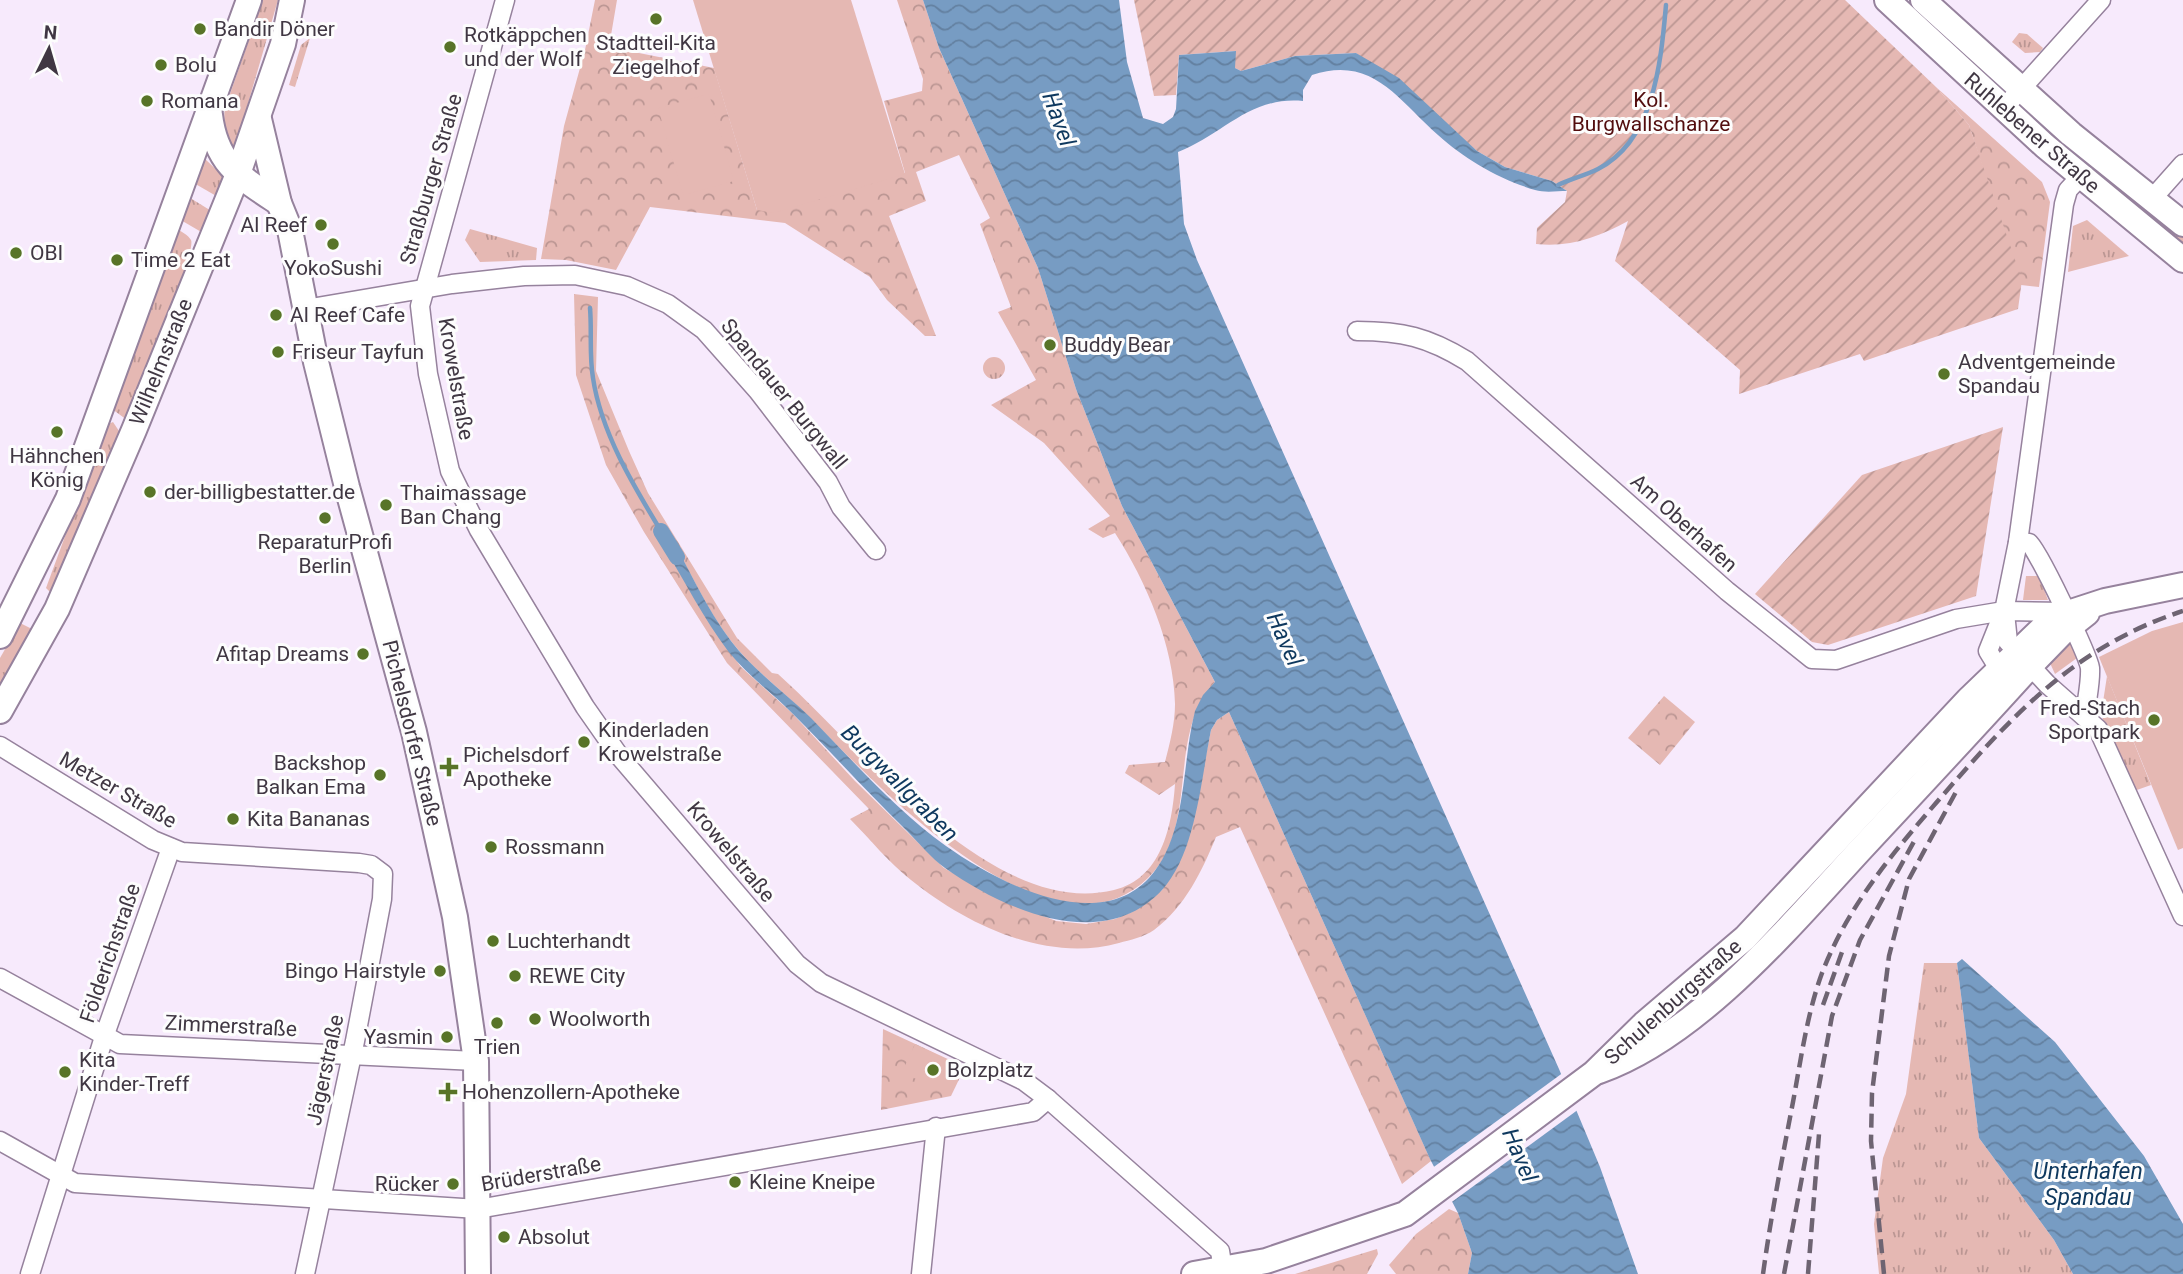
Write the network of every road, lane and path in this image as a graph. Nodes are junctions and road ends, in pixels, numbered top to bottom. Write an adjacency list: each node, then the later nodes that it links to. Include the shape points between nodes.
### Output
1 (249, 0): 9 (street, Wilhelmstraße)
2 (292, 0): 10 (street, Wilhelmstraße)
3 (505, 0): 18 (street, Straßburger Straße)
4 (1887, 0): 8 (street, Ruhlebener Straße)
5 (1923, 0): 7 (street, Ruhlebener Straße)
6 (2101, 0): 7 (street)
7 (2021, 90): 8 (street); 14 (street, Ruhlebener Straße)
8 (2003, 109): 13 (street, Ruhlebener Straße)
9 (209, 110): 12 (street, via 213,141); 24 (street, Wilhelmstraße, via 68,499)
10 (258, 119): 12 (street, Wilhelmstraße); 15 (street, Pichelsdorfer Straße)
11 (2183, 164): 14 (street)
12 (238, 174): 15 (street); 25 (street, Wilhelmstraße)
13 (2080, 177): 17 (street, Ruhlebener Straße); 21 (street, via 2068,190 2064,204)
14 (2151, 200): 16 (street, Ruhlebener Straße)
15 (279, 203): 19 (street, Pichelsdorfer Straße, via 290,230)
16 (2183, 224)
17 (2183, 260)
18 (424, 289): 19 (street, Spandauer Burgwall); 22 (street, Spandauer Burgwall, via 491,278 575,275 627,286 668,304 704,330 758,391); 42 (street, Krowelstraße, via 420,306 427,368 450,471 479,530 584,707 620,757 790,957 821,983 991,1063)
19 (305, 309): 40 (street, Pichelsdorfer Straße, via 443,859)
20 (1357, 331): 26 (street, Am Oberhafen, via 1397,331 1440,344 1466,361 1727,591 1812,659 1836,660 1956,619)
21 (2018, 542): 26 (street); 27 (street, via 2029,542 2037,550)
22 (876, 550)
23 (2183, 585): 27 (street, Schulenburgstraße, via 2105,601)
24 (24, 592): 25 (street); 28 (street, Wilhelmstraße)
25 (57, 609): 31 (street, Wilhelmstraße)
26 (2004, 611): 27 (street, Am Oberhafen); 29 (street, via 2008,642); 30 (street, via 1989,651)
27 (2069, 618): 29 (street, Schulenburgstraße, via 2053,618); 32 (street, via 2090,668)
28 (0, 636)
29 (2023, 659): 30 (street, Schulenburgstraße); 32 (street); 41 (street, Schulenburgstraße, via 1774,943 1661,1040 1629,1061)
30 (1998, 669): 41 (street, Schulenburgstraße, via 1760,924)
31 (0, 711)
32 (2085, 717): 36 (street, via 2098,729)
33 (0, 746): 34 (street, Metzer Straße)
34 (171, 848): 35 (street, Metzer Straße, via 359,863); 38 (street, Földerichstraße)
35 (383, 874): 39 (street, Jägerstraße)
36 (2183, 916)
37 (0, 978): 38 (street, Zimmerstraße)
38 (104, 1037): 39 (street, Zimmerstraße, via 120,1044); 45 (street, Földerichstraße)
39 (352, 1055): 40 (street, Zimmerstraße); 46 (street, Jägerstraße)
40 (476, 1061): 47 (street, Pichelsdorfer Straße)
41 (1594, 1073): 48 (street, via 1391,1221)
42 (1048, 1098): 43 (street, Brüderstraße, via 1033,1112); 49 (street, Krowelstraße, via 1220,1251)
43 (936, 1127): 47 (street, Brüderstraße); 53 (street)
44 (0, 1141): 45 (street, Brüderstraße)
45 (62, 1176): 46 (street, Brüderstraße, via 75,1183); 50 (street, Földerichstraße)
46 (320, 1201): 47 (street, Brüderstraße); 51 (street, Jägerstraße)
47 (478, 1209): 52 (street, Pichelsdorfer Straße)
48 (1266, 1267): 49 (street)
49 (1223, 1270): 54 (street)
50 (30, 1274)
51 (305, 1274)
52 (478, 1274)
53 (921, 1274)
54 (1194, 1274)

